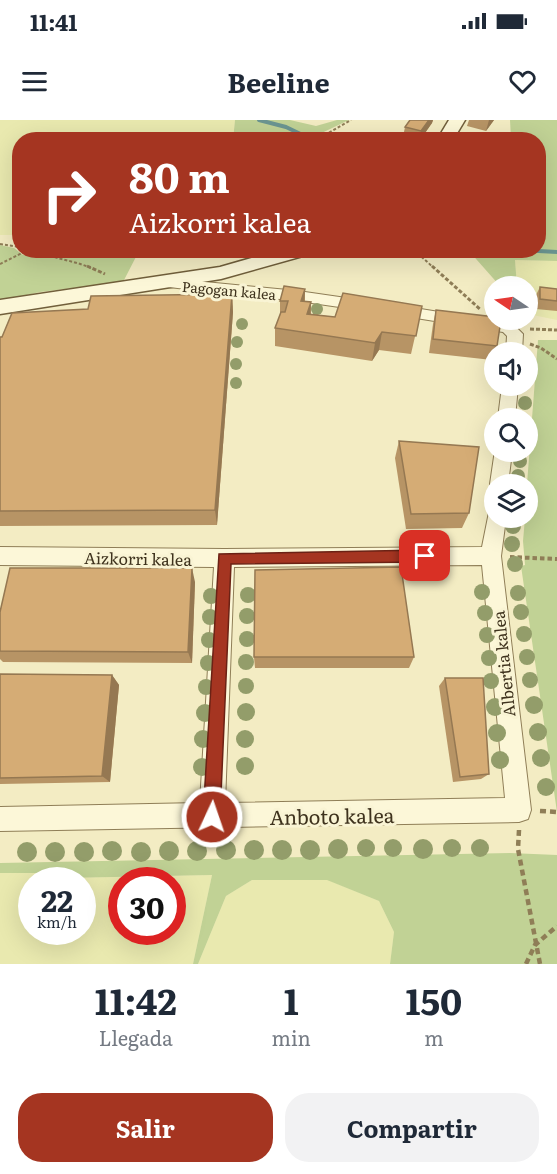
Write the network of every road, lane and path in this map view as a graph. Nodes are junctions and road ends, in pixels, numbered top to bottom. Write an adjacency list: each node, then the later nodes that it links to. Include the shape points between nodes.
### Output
1 (351, 120): 2 (path)
2 (329, 132)
3 (58, 258): 6 (path)
4 (274, 258): 7 (main road)
5 (424, 258): 10 (path)
6 (99, 273)
7 (164, 283): 8 (main road); 10 (street, Pagogan kalea, via 298,296)
8 (0, 307)
9 (557, 330): 10 (path)
10 (509, 336): 11 (path, via 541,348)
11 (557, 359)
12 (495, 528): 14 (street, Albertia kalea)
13 (0, 556): 15 (street, Aizkorri kalea)
14 (491, 556): 15 (street, Aizkorri kalea); 16 (path); 17 (street, Albertia kalea)
15 (224, 558): 18 (street)
16 (557, 559)
17 (519, 810): 18 (street, Anboto kalea); 21 (path, via 518,849)
18 (212, 817): 19 (street, Anboto kalea)
19 (0, 819)
20 (557, 926): 21 (path)
21 (536, 945): 22 (path); 23 (path)
22 (526, 964)
23 (540, 964)

